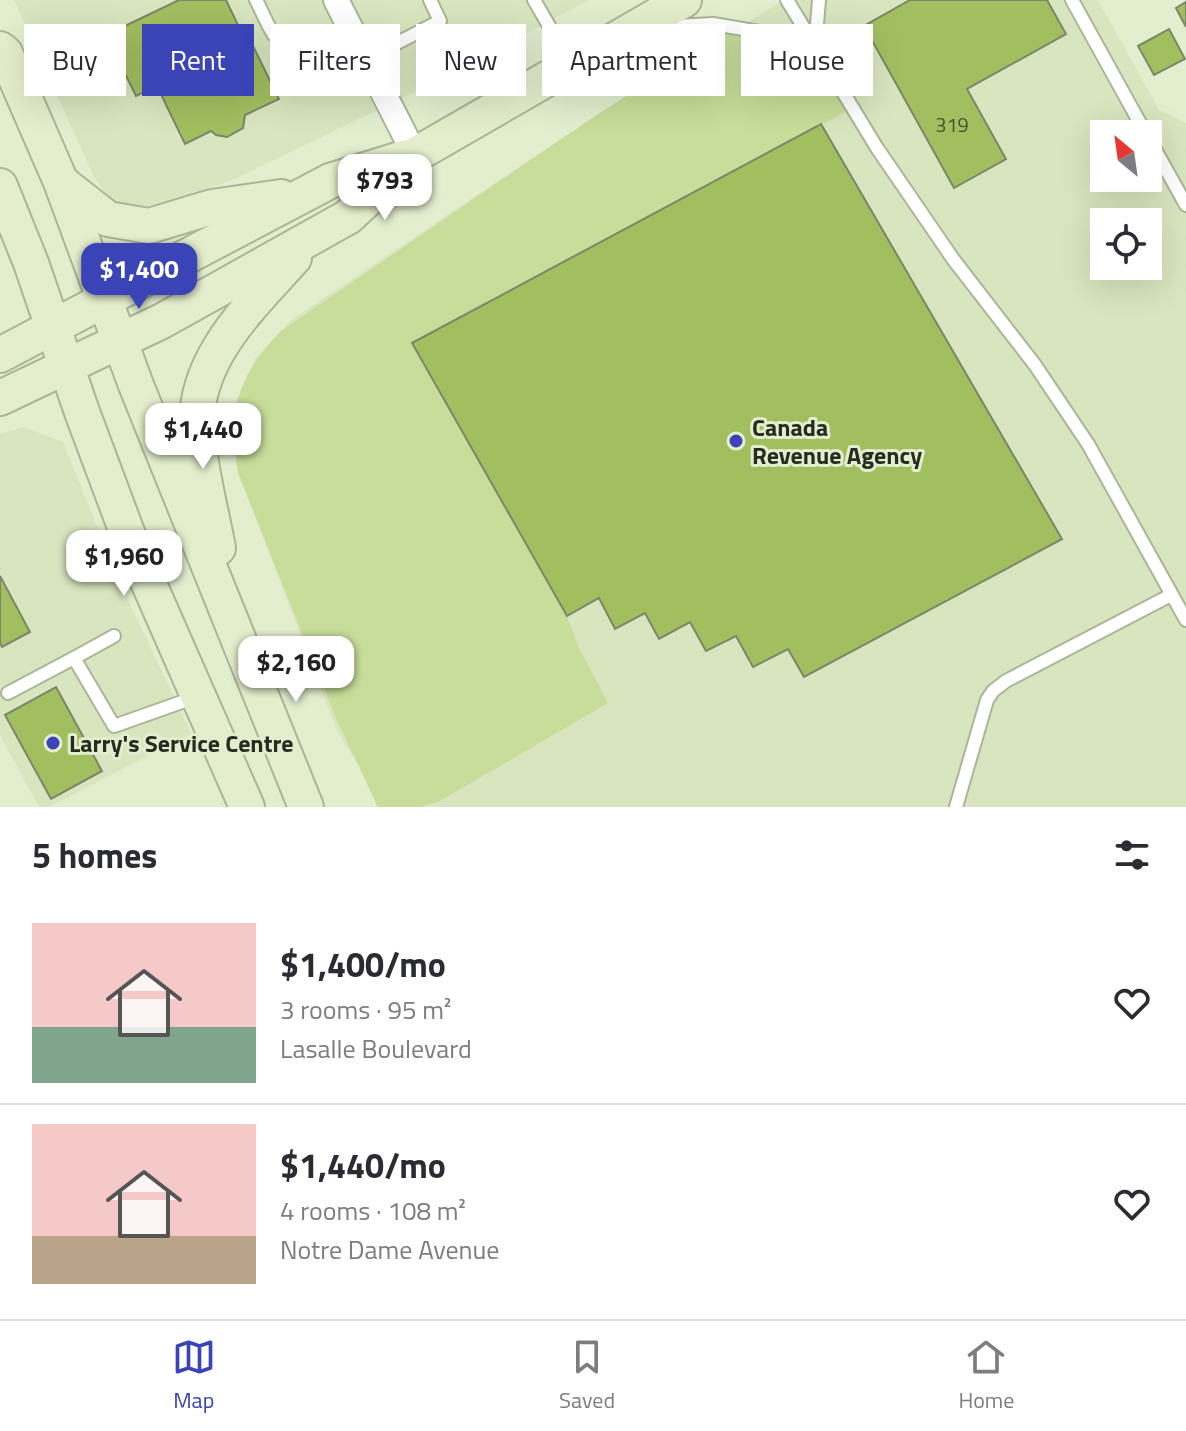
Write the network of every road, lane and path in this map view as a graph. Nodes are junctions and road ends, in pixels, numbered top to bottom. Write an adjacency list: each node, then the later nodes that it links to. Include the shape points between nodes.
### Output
1 (256, 0): 14 (lane)
2 (336, 0): 9 (street)
3 (430, 0): 15 (lane, via 440,21)
4 (534, 0): 10 (lane)
5 (787, 0): 12 (lane)
6 (819, 0): 13 (lane)
7 (1072, 0): 20 (lane)
8 (672, 3): 11 (main road)
9 (348, 24)
10 (548, 24)
11 (642, 24)
12 (801, 24)
13 (817, 24)
14 (270, 27)
15 (400, 42)
16 (0, 49): 23 (main road)
17 (542, 82): 21 (main road)
18 (385, 96): 21 (street)
19 (845, 96): 34 (lane, via 953,259 1088,444)
20 (1139, 120)
21 (415, 155): 25 (main road, via 330,181); 27 (main road, via 348,217)
22 (1162, 162): 26 (lane)
23 (61, 182): 25 (main road, via 108,219 149,226 212,207); 28 (main road)
24 (0, 186): 29 (main road)
25 (309, 193): 28 (main road)
26 (1186, 205)
27 (316, 236): 30 (main road); 36 (main road, via 229,332 203,379 197,429)
28 (105, 300): 29 (main road); 30 (main road)
29 (52, 326): 31 (main road); 32 (main road)
30 (119, 341): 32 (main road); 36 (main road)
31 (0, 355)
32 (66, 365): 33 (main road); 40 (main road, via 131,543)
33 (0, 398)
34 (1171, 595): 35 (lane); 43 (lane, via 993,691)
35 (1186, 620)
36 (233, 623): 42 (main road)
37 (114, 636): 38 (lane)
38 (74, 658): 39 (lane); 40 (lane, via 114,726)
39 (8, 693)
40 (199, 696): 41 (main road)
41 (247, 807)
42 (306, 807)
43 (956, 807)

